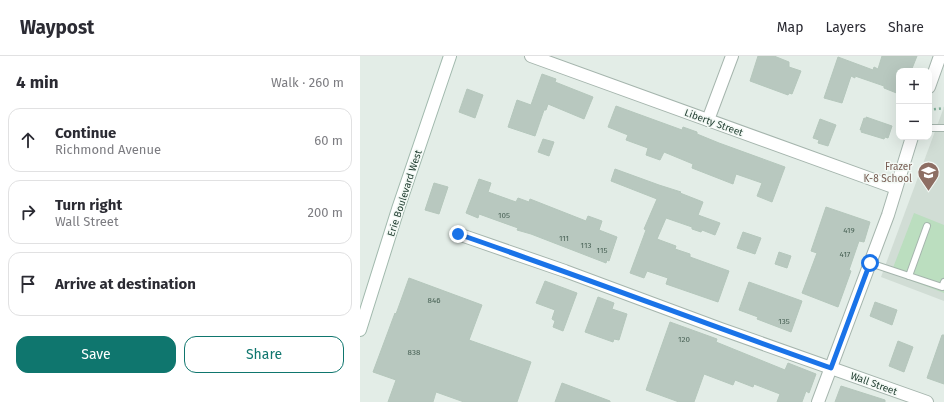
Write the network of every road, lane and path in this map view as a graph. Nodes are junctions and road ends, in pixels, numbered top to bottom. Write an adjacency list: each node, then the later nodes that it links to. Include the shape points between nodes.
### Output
1 (450, 56): 18 (street, Erie Boulevard West)
2 (531, 56): 8 (street, Liberty Street)
3 (732, 56): 8 (street)
4 (940, 56): 5 (street)
5 (932, 79)
6 (944, 108): 7 (path)
7 (932, 110)
8 (708, 120): 12 (street, Liberty Street)
9 (932, 128): 10 (lane)
10 (944, 128)
11 (911, 140): 12 (street)
12 (896, 188): 15 (street)
13 (927, 226): 16 (lane)
14 (458, 234): 19 (street, Wall Street)
15 (870, 263): 16 (lane); 19 (street)
16 (909, 276): 17 (lane, via 942,287)
17 (944, 282)
18 (360, 330)
19 (831, 368): 20 (street); 21 (street, Wall Street)
20 (818, 402)
21 (927, 402)

